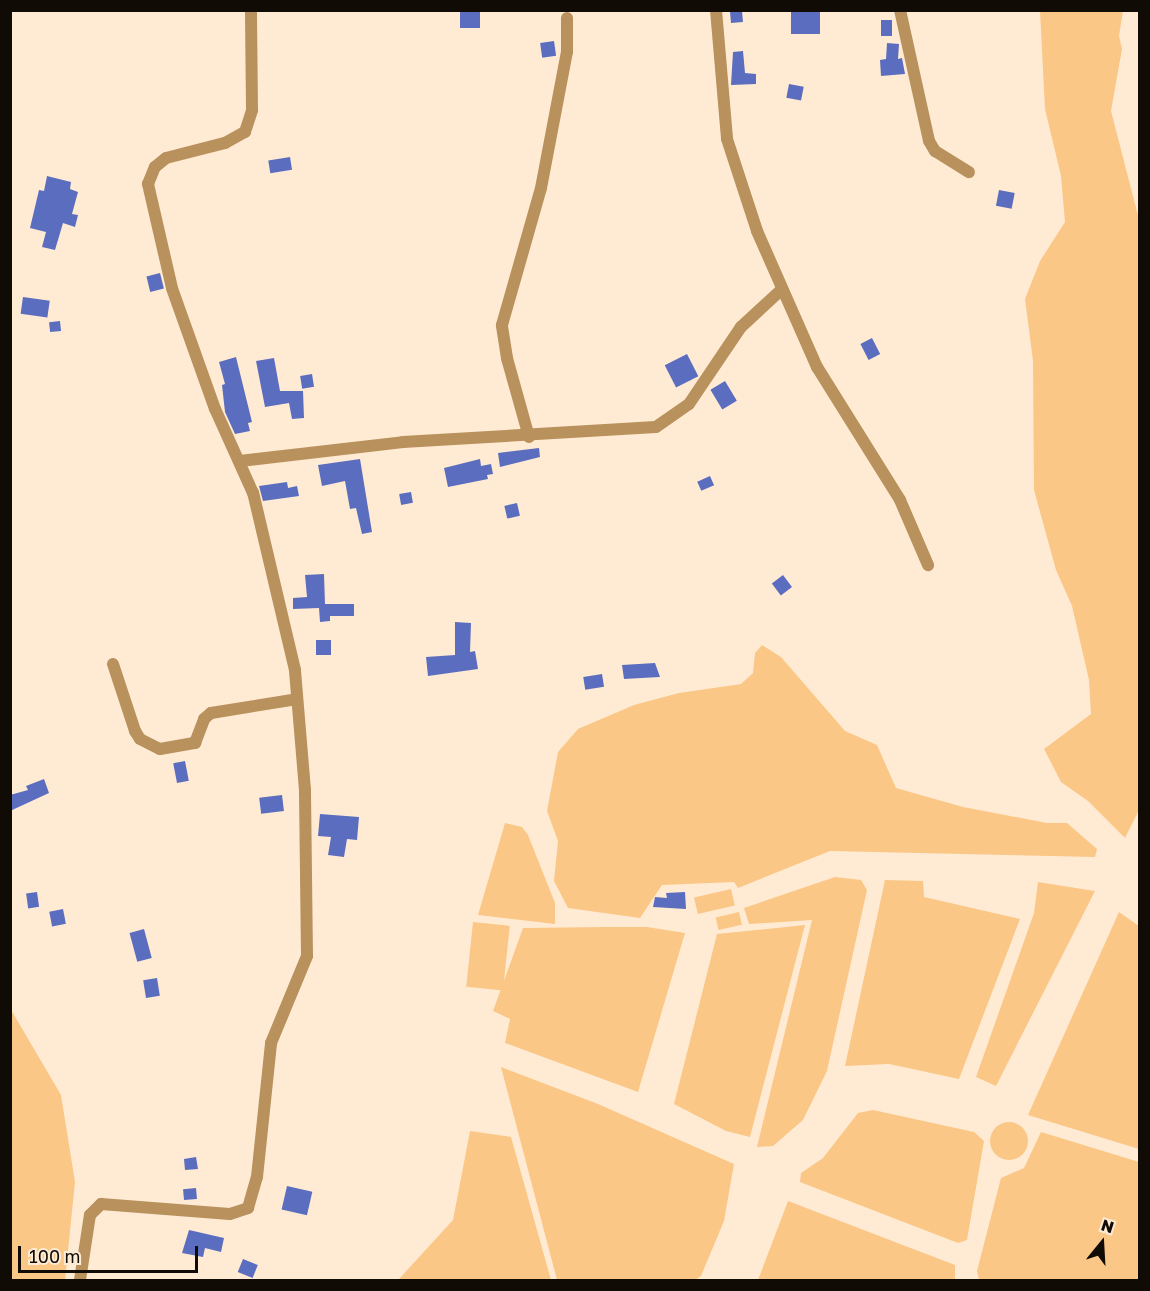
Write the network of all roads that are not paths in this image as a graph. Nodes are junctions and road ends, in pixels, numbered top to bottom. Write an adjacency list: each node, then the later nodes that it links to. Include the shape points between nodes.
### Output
1 (251, 10): 8 (street, via 252,110 245,132 225,143 166,158 150,174 148,184 171,288 215,409)
2 (716, 10): 6 (street, via 728,140)
3 (900, 10): 5 (street, via 929,141 935,151)
4 (567, 18): 7 (street, via 567,52 545,168 502,325)
5 (969, 172)
6 (781, 290): 7 (street, via 741,327 689,404 668,421 656,427); 9 (street, via 817,367 900,500)
7 (529, 437): 8 (street, via 403,442)
8 (240, 461): 11 (street, via 259,516 295,670)
9 (928, 565)
10 (113, 664): 11 (street, via 135,731 140,739 160,749 195,743 204,719 211,713)
11 (297, 699): 12 (street, via 305,790 309,945 303,973 271,1043 252,1202 241,1213 230,1214 101,1204 90,1215)
12 (80, 1281)

